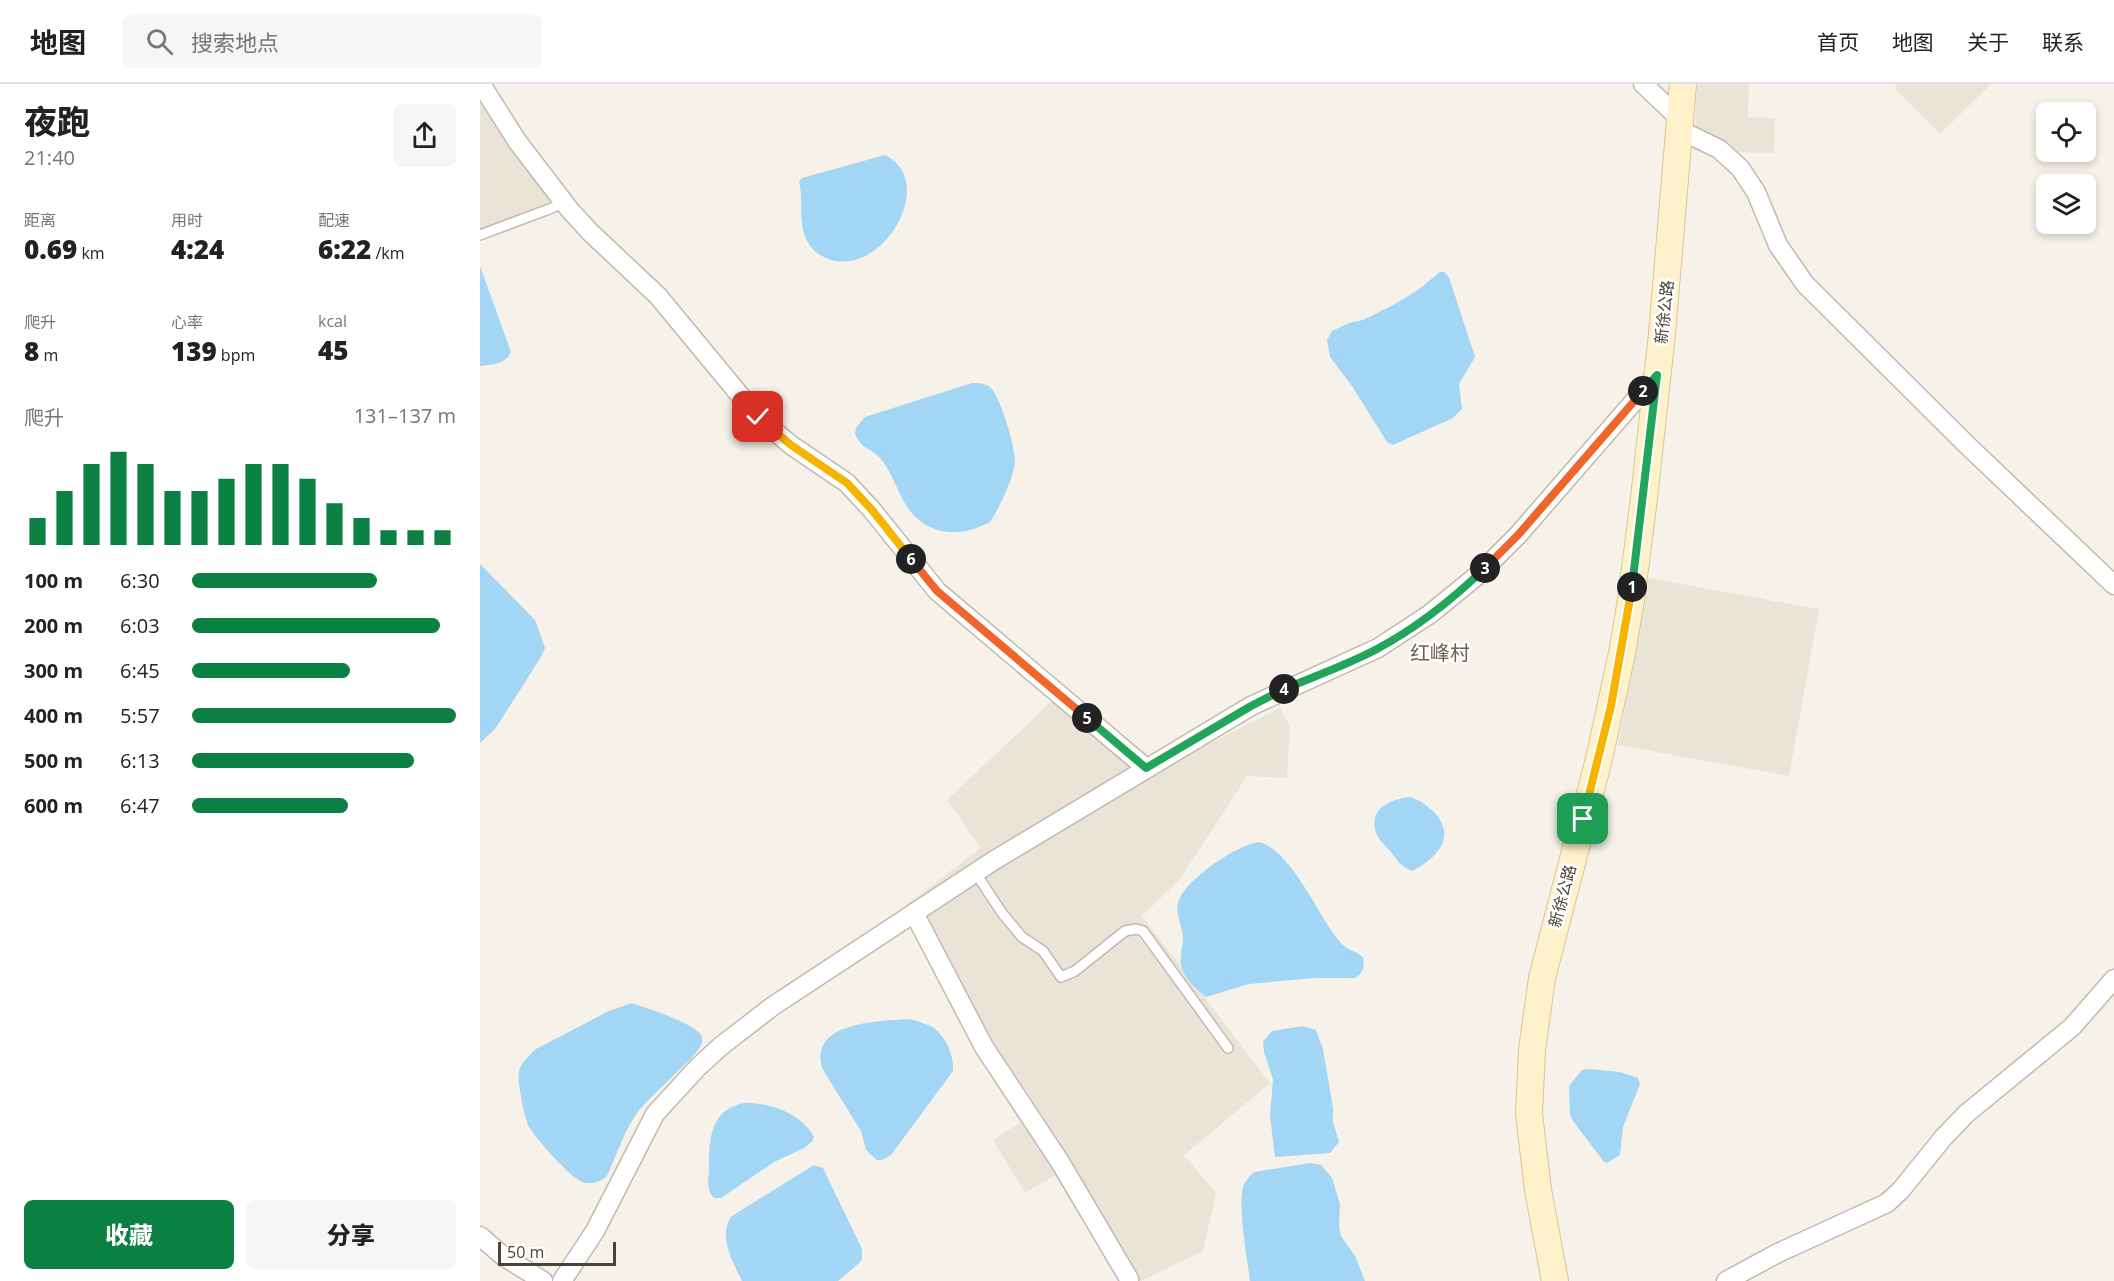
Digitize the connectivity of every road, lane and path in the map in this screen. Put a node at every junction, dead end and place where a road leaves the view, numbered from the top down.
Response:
1 (481, 84) edge
2 (1643, 84) edge
3 (1683, 84) edge
4 (1681, 125) junction
5 (564, 202) junction
6 (480, 235) edge
7 (1657, 375) junction
8 (2114, 585) edge
9 (1146, 768) junction
10 (975, 872) junction
11 (914, 913) junction
12 (2114, 979) edge
13 (1228, 1048) dead end
14 (480, 1236) edge
15 (1129, 1279) dead end
16 (543, 1281) edge
17 (562, 1281) edge
18 (1555, 1281) edge
19 (1726, 1281) edge

1 - 5 street
2 - 4 street
3 - 4 main road, 新徐公路
4 - 7 main road, 新徐公路
4 - 8 street
5 - 6 lane
5 - 9 street
7 - 9 street
7 - 18 main road, 新徐公路
9 - 10 street
10 - 11 street
10 - 13 lane
11 - 15 street
11 - 17 street
12 - 19 street
14 - 16 street

